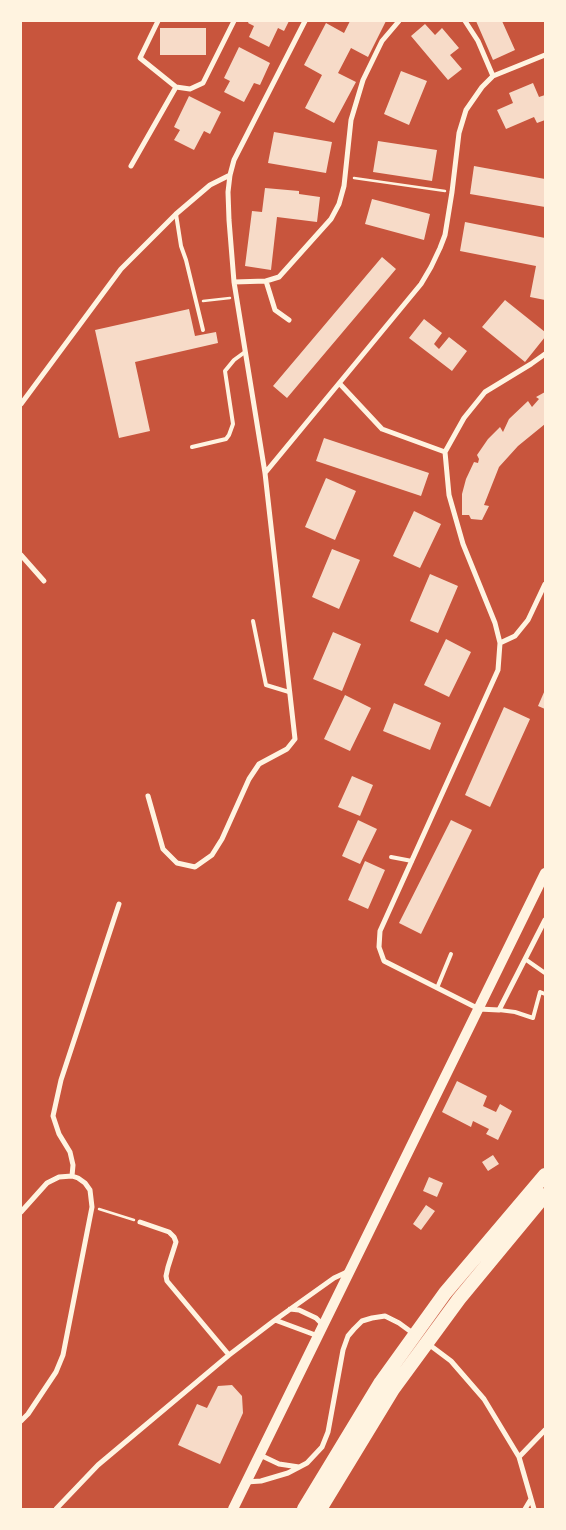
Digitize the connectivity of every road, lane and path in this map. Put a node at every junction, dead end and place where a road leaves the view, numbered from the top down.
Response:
1 (158, 21) edge
2 (234, 21) edge
3 (305, 21) edge
4 (399, 21) edge
5 (465, 21) edge
6 (545, 55) edge
7 (493, 76) junction
8 (176, 87) junction
9 (131, 166) dead end
10 (230, 175) junction
11 (345, 177) junction
12 (443, 191) dead end
13 (176, 214) junction
14 (266, 280) junction
15 (234, 282) junction
16 (229, 298) dead end
17 (196, 302) junction
18 (289, 320) dead end
19 (203, 330) dead end
20 (245, 352) junction
21 (545, 354) edge
22 (340, 384) junction
23 (21, 404) edge
24 (192, 447) dead end
25 (445, 452) junction
26 (265, 473) junction
27 (21, 555) edge
28 (44, 581) dead end
29 (545, 584) edge
30 (253, 621) dead end
31 (500, 643) junction
32 (289, 692) junction
33 (148, 796) dead end
34 (391, 857) dead end
35 (412, 860) junction
36 (545, 873) edge
37 (119, 904) dead end
38 (545, 920) edge
39 (451, 954) dead end
40 (525, 958) junction
41 (545, 973) edge
42 (436, 988) junction
43 (545, 994) edge
44 (479, 1009) junction
45 (499, 1010) junction
46 (545, 1175) edge
47 (72, 1176) junction
48 (545, 1195) edge
49 (92, 1207) junction
50 (21, 1212) edge
51 (140, 1222) joint
52 (350, 1270) junction
53 (290, 1309) junction
54 (275, 1320) junction
55 (323, 1325) junction
56 (318, 1336) junction
57 (230, 1355) junction
58 (21, 1422) edge
59 (545, 1430) edge
60 (260, 1455) junction
61 (518, 1457) junction
62 (300, 1467) junction
63 (246, 1482) junction
64 (531, 1499) junction
65 (56, 1509) edge
66 (233, 1509) edge
67 (304, 1509) edge
68 (320, 1509) edge
69 (524, 1509) edge
70 (534, 1509) edge

1 - 8 street
2 - 8 street
3 - 10 street
4 - 11 street
5 - 7 street
6 - 7 street
7 - 22 street
8 - 9 street
10 - 13 street
10 - 15 street
11 - 12 path
11 - 14 street
13 - 17 lane
13 - 23 street
14 - 15 street
14 - 18 street
15 - 20 street
16 - 17 path
17 - 19 lane
20 - 24 lane
20 - 26 street
21 - 25 street
22 - 25 street
22 - 26 street
25 - 31 street
26 - 32 street
27 - 28 street
29 - 31 street
30 - 32 lane
31 - 35 street
32 - 33 street
34 - 35 lane
35 - 42 street
36 - 44 main road
37 - 47 street
38 - 40 street
39 - 42 lane
40 - 41 lane
40 - 45 street
42 - 44 street
43 - 45 lane
44 - 45 street
44 - 52 main road
46 - 67 highway
47 - 49 street
47 - 50 street
48 - 68 highway
49 - 51 path
49 - 58 street
51 - 57 street
52 - 53 street
52 - 55 main road
53 - 54 street
53 - 55 street
54 - 56 street
54 - 57 street
55 - 56 main road
56 - 60 main road
57 - 65 street
59 - 61 street
60 - 62 street
60 - 63 main road
61 - 62 street
61 - 64 street
62 - 63 street
63 - 66 main road
64 - 69 street
64 - 70 street

